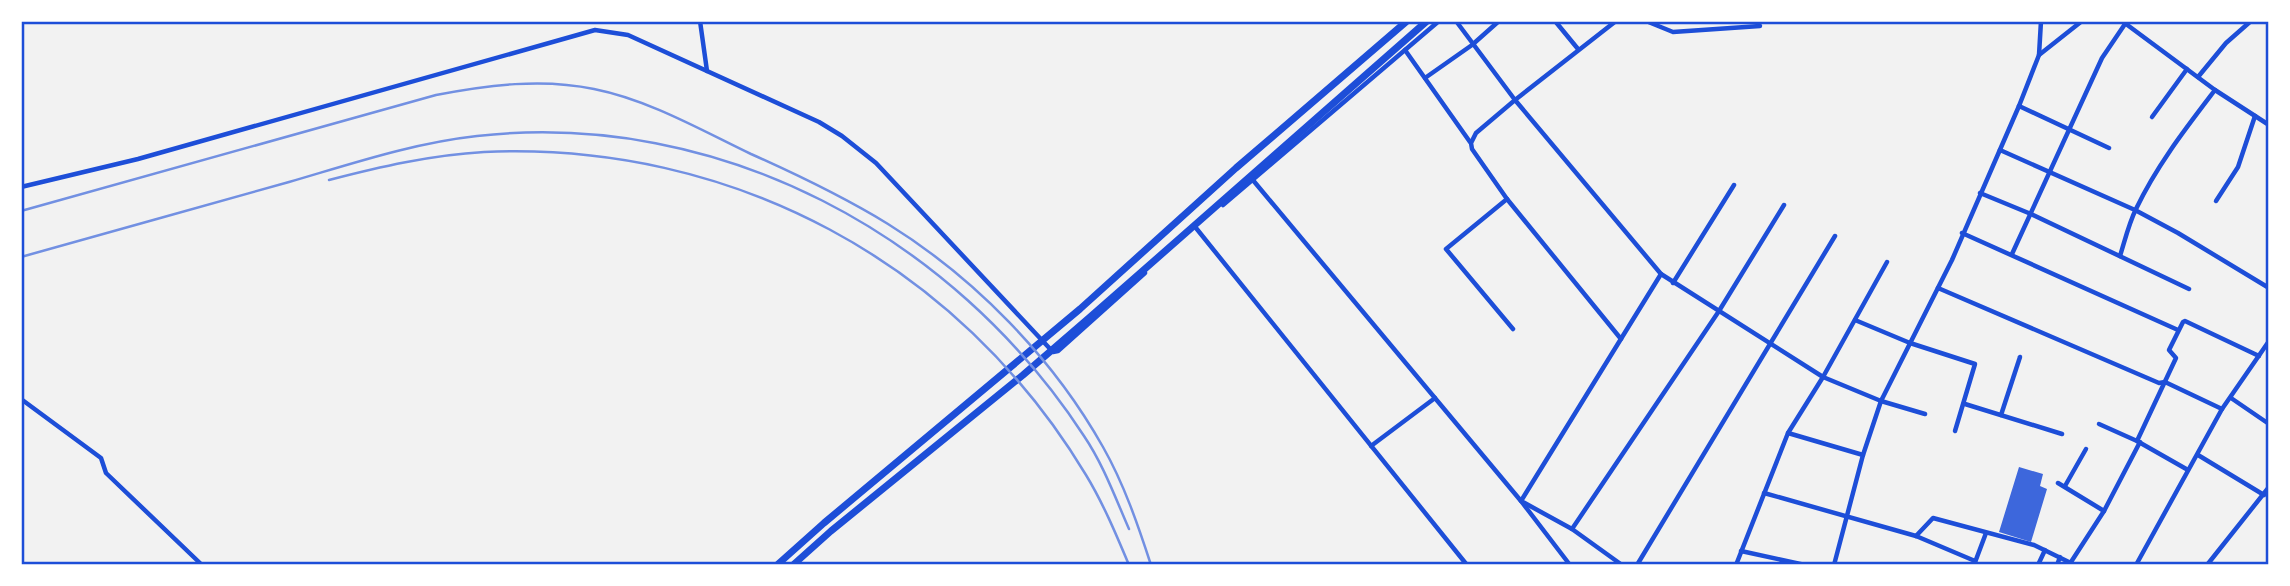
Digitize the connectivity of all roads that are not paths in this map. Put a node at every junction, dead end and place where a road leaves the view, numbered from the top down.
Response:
1 (700, 21) edge
2 (1407, 21) edge
3 (1427, 21) edge
4 (1438, 21) edge
5 (1455, 21) edge
6 (1500, 21) edge
7 (1555, 21) edge
8 (1616, 21) edge
9 (1646, 21) edge
10 (2041, 21) edge
11 (2082, 21) edge
12 (2124, 23) edge
13 (2249, 23) edge
14 (1760, 26) dead end
15 (1472, 46) junction
16 (1578, 49) junction
17 (1405, 50) junction
18 (2039, 55) junction
19 (2187, 69) junction
20 (707, 71) junction
21 (2198, 77) junction
22 (1425, 78) junction
23 (2216, 90) junction
24 (1515, 100) junction
25 (2019, 106) junction
26 (2152, 117) dead end
27 (2257, 118) junction
28 (2269, 125) edge
29 (2069, 130) junction
30 (1471, 143) junction
31 (2109, 148) dead end
32 (2000, 150) junction
33 (2049, 172) junction
34 (1252, 180) junction
35 (1734, 185) dead end
36 (21, 187) edge
37 (1980, 193) junction
38 (1507, 199) junction
39 (2216, 201) dead end
40 (1784, 205) dead end
41 (2135, 210) junction
42 (2031, 214) junction
43 (1196, 228) junction
44 (1962, 233) junction
45 (1835, 236) dead end
46 (2012, 254) junction
47 (2120, 256) junction
48 (1887, 262) dead end
49 (1661, 274) junction
50 (1673, 283) junction
51 (1938, 288) junction
52 (2269, 288) edge
53 (2189, 289) dead end
54 (1719, 311) junction
55 (1855, 320) junction
56 (1513, 329) dead end
57 (2178, 330) junction
58 (1621, 339) junction
59 (2269, 341) edge
60 (1910, 343) junction
61 (1770, 345) junction
62 (2267, 349) edge
63 (2259, 356) junction
64 (2020, 357) dead end
65 (1823, 377) junction
66 (2165, 382) junction
67 (1435, 398) junction
68 (2231, 398) junction
69 (21, 399) edge
70 (1881, 401) junction
71 (1965, 404) junction
72 (2222, 409) junction
73 (1926, 414) dead end
74 (2001, 415) junction
75 (2099, 424) dead end
76 (2269, 424) edge
77 (1955, 431) dead end
78 (1788, 433) junction
79 (2062, 434) dead end
80 (2138, 441) junction
81 (1371, 446) junction
82 (2087, 449) dead end
83 (2198, 454) junction
84 (1863, 456) junction
85 (2188, 470) junction
86 (2059, 483) dead end
87 (2065, 486) junction
88 (2269, 487) edge
89 (1764, 493) junction
90 (2264, 495) junction
91 (1521, 501) junction
92 (2105, 511) junction
93 (1847, 515) junction
94 (1572, 529) junction
95 (1986, 533) junction
96 (1916, 536) junction
97 (2045, 550) junction
98 (1741, 551) junction
99 (2060, 557) junction
100 (1975, 564) edge
101 (2073, 564) edge
102 (202, 565) edge
103 (777, 565) edge
104 (793, 565) edge
105 (1467, 565) edge
106 (1570, 565) edge
107 (1622, 565) edge
108 (1637, 565) edge
109 (1736, 565) edge
110 (1805, 565) edge
111 (1834, 565) edge
112 (2038, 565) edge
113 (2057, 565) edge
114 (2136, 565) edge
115 (2207, 565) edge

1 - 20 street
2 - 103 main road
3 - 104 main road
4 - 17 street
5 - 15 street
6 - 15 street
7 - 16 street
8 - 16 street
9 - 14 street
10 - 18 street
11 - 18 street
12 - 19 street
12 - 29 street
13 - 21 street
15 - 22 street
15 - 24 street
16 - 24 street
17 - 22 street
17 - 34 street
18 - 25 street
19 - 21 street
19 - 26 street
20 - 36 street
20 - 43 street
21 - 23 street
22 - 30 street
23 - 27 street
23 - 41 street
24 - 30 street
24 - 49 street
25 - 29 street
25 - 32 street
27 - 28 street
27 - 39 street
29 - 31 street
29 - 33 street
30 - 38 street
32 - 33 street
32 - 37 street
33 - 41 street
33 - 42 street
34 - 43 street
34 - 67 street
35 - 50 street
37 - 42 street
37 - 44 street
38 - 56 street
38 - 58 street
40 - 54 street
41 - 47 street
41 - 52 street
42 - 46 street
42 - 47 street
43 - 81 street
44 - 46 street
44 - 51 street
45 - 61 street
46 - 57 street
47 - 53 street
48 - 55 street
49 - 50 street
49 - 58 street
50 - 54 street
51 - 60 street
51 - 66 street
54 - 61 street
54 - 94 street
55 - 60 street
55 - 65 street
57 - 63 street
57 - 66 street
58 - 91 street
59 - 62 street
60 - 70 street
60 - 71 street
61 - 65 street
61 - 108 street
62 - 63 street
63 - 68 street
64 - 74 street
65 - 70 street
65 - 78 street
66 - 72 street
66 - 80 street
67 - 81 street
67 - 91 street
68 - 72 street
68 - 76 street
69 - 102 street
70 - 73 street
70 - 84 street
71 - 74 street
71 - 77 street
72 - 83 street
74 - 79 street
75 - 80 street
78 - 84 street
78 - 89 street
80 - 85 street
80 - 92 street
81 - 105 street
82 - 87 street
83 - 85 street
83 - 90 street
84 - 93 street
85 - 114 street
86 - 87 street
87 - 92 street
88 - 90 street
89 - 93 street
89 - 98 street
90 - 115 street
91 - 94 street
91 - 106 street
92 - 101 street
93 - 96 street
93 - 111 street
94 - 107 street
95 - 96 street
95 - 97 street
95 - 100 street
96 - 100 street
97 - 99 street
97 - 112 street
98 - 109 street
98 - 110 street
99 - 101 street
99 - 113 street

